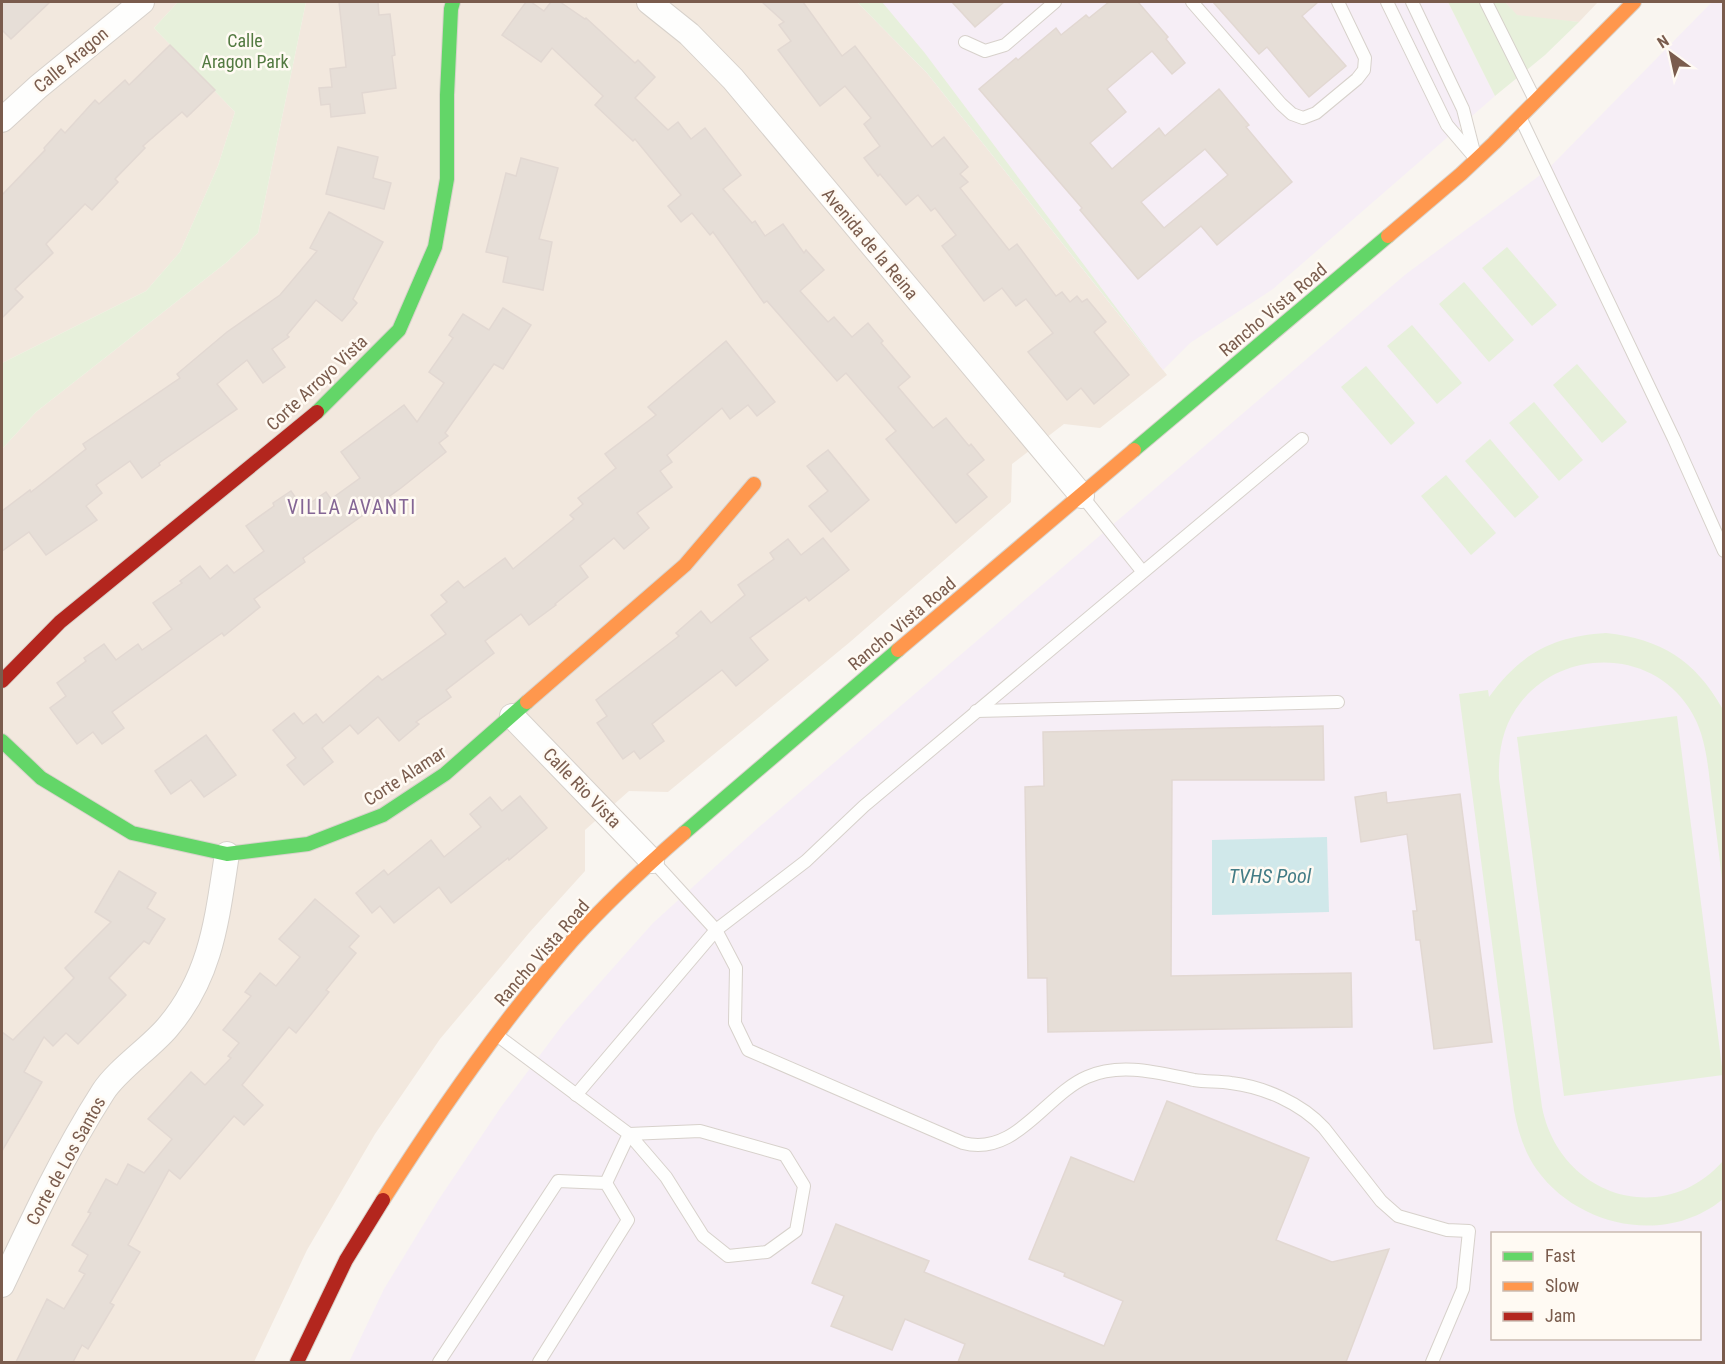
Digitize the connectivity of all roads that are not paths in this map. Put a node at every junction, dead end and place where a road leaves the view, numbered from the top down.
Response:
1 (142, 2) edge
2 (453, 2) edge
3 (649, 2) edge
4 (1055, 2) edge
5 (1192, 2) edge
6 (1338, 2) edge
7 (1387, 2) edge
8 (1412, 2) edge
9 (1486, 2) edge
10 (1634, 2) edge
11 (965, 42) dead end
12 (1536, 102) junction
13 (1520, 118) junction
14 (2, 120) edge
15 (1476, 160) junction
16 (1302, 439) dead end
17 (754, 484) dead end
18 (1082, 496) junction
19 (1724, 551) edge
20 (1142, 571) junction
21 (2, 681) edge
22 (1338, 702) dead end
23 (976, 711) junction
24 (512, 716) junction
25 (2, 741) edge
26 (226, 854) junction
27 (652, 861) junction
28 (716, 930) junction
29 (496, 1034) junction
30 (576, 1095) junction
31 (629, 1134) junction
32 (606, 1183) junction
33 (2, 1285) edge
34 (297, 1362) edge
35 (439, 1362) edge
36 (539, 1362) edge
37 (1432, 1362) edge

1 - 14 street, Calle Aragon
2 - 21 main road, Corte Arroyo Vista
3 - 18 street, Avenida de la Reina
4 - 11 lane
5 - 6 lane
7 - 15 lane
8 - 15 lane
9 - 12 lane
10 - 12 main road, Rancho Vista Road
12 - 13 main road, Rancho Vista Road
13 - 15 main road, Rancho Vista Road
13 - 19 lane
15 - 18 main road, Rancho Vista Road
16 - 20 lane
17 - 24 main road, Corte Alamar
18 - 20 lane
18 - 27 main road, Rancho Vista Road
20 - 23 lane
22 - 23 lane
23 - 28 lane
24 - 26 main road, Corte Alamar
24 - 27 street, Calle Rio Vista
25 - 26 main road, Corte Alamar
26 - 33 street, Corte de Los Santos
27 - 28 lane
27 - 29 main road, Rancho Vista Road
28 - 30 lane
28 - 37 lane
29 - 30 lane
29 - 34 main road, Rancho Vista Road
30 - 31 lane
31 - 31 lane
31 - 32 lane
32 - 35 lane
32 - 36 lane

